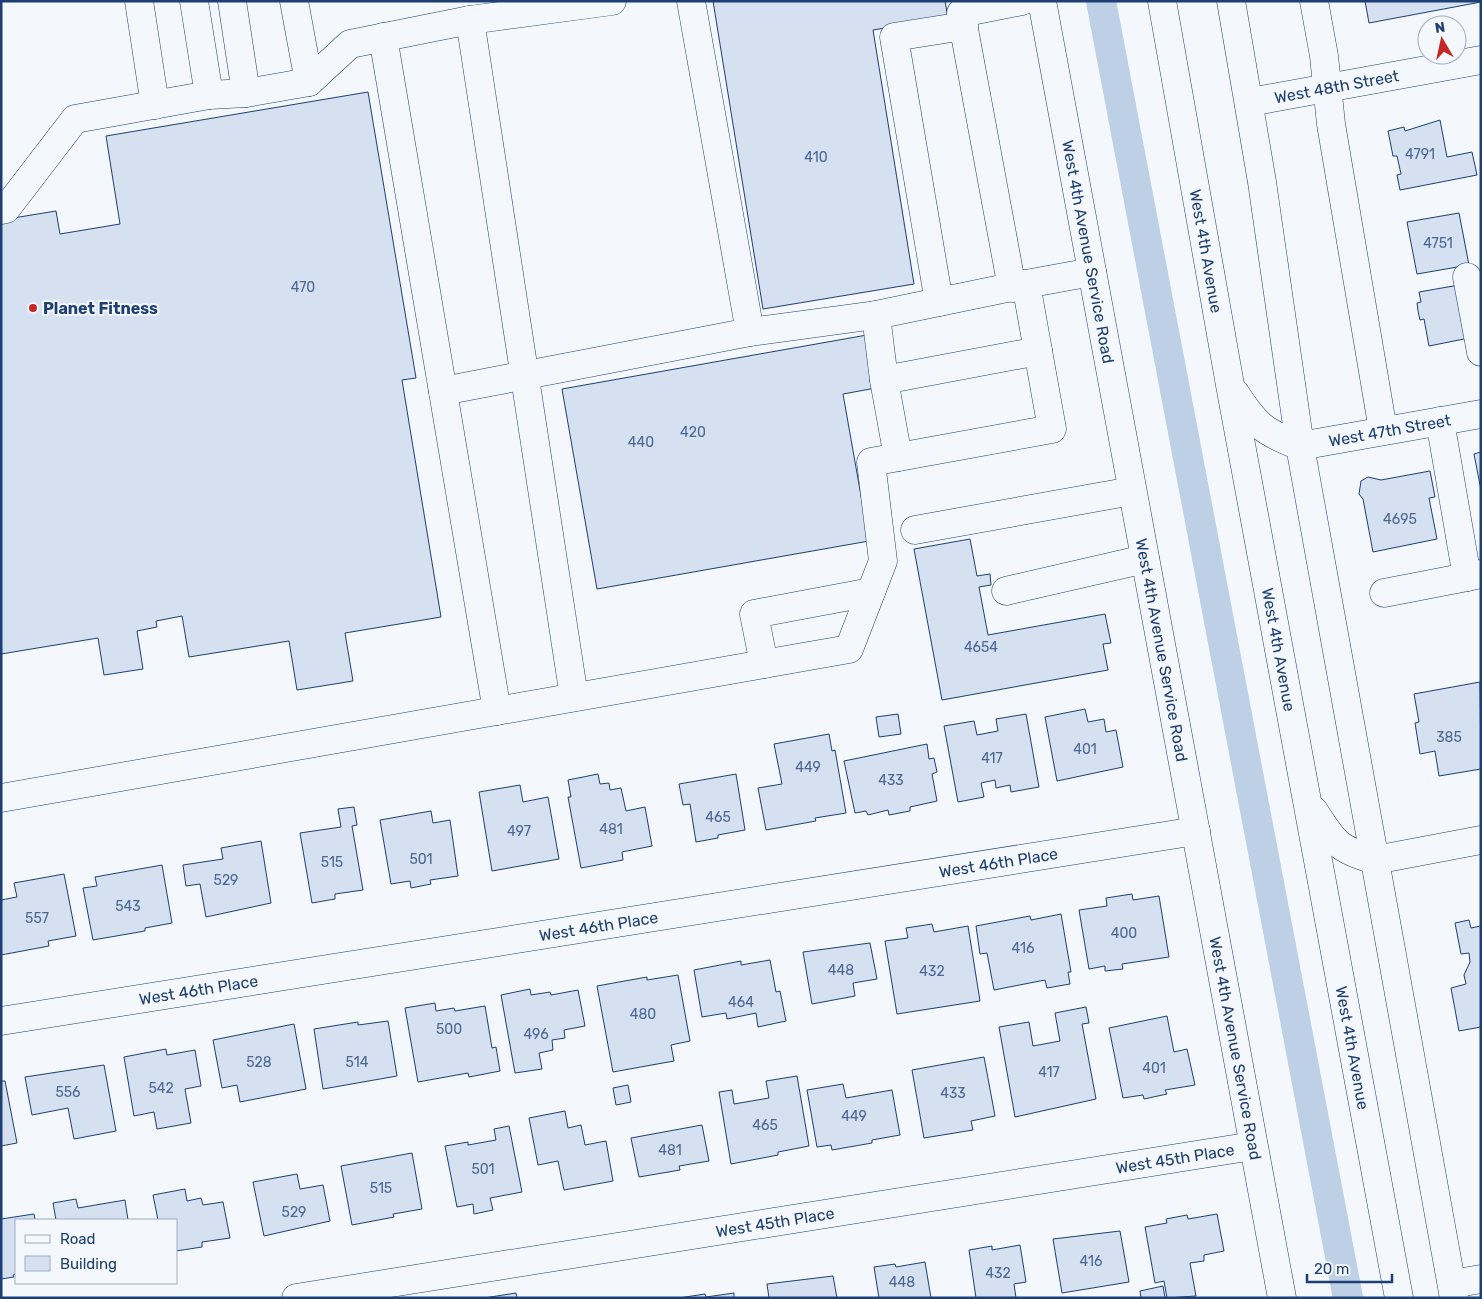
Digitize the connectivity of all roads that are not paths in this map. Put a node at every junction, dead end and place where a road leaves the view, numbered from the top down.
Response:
1 (139, 1) edge
2 (194, 1) edge
3 (232, 1) edge
4 (294, 1) edge
5 (612, 1) edge
6 (691, 1) edge
7 (1022, 1) edge
8 (1042, 1) edge
9 (1162, 1) edge
10 (1231, 1) edge
11 (1314, 1) edge
12 (470, 20) junction
13 (964, 26) junction
14 (383, 37) junction
15 (1481, 60) edge
16 (309, 82) junction
17 (1328, 87) junction
18 (246, 93) junction
19 (209, 95) junction
20 (1250, 102) junction
21 (155, 105) junction
22 (1, 210) edge
23 (1092, 272) junction
24 (1467, 277) dead end
25 (1019, 286) junction
26 (940, 302) junction
27 (876, 315) junction
28 (750, 332) junction
29 (1038, 351) junction
30 (1481, 352) edge
31 (525, 377) junction
32 (884, 380) junction
33 (1230, 385) junction
34 (443, 392) junction
35 (1481, 414) edge
36 (1440, 421) junction
37 (1383, 430) junction
38 (1300, 446) junction
39 (898, 457) junction
40 (1132, 491) junction
41 (915, 530) dead end
42 (1145, 559) junction
43 (1474, 575) edge
44 (1006, 591) dead end
45 (871, 592) junction
46 (1384, 593) dead end
47 (764, 664) junction
48 (574, 697) junction
49 (496, 711) junction
50 (1, 798) edge
51 (1309, 804) junction
52 (1196, 831) junction
53 (1481, 840) edge
54 (1375, 860) junction
55 (1, 1020) edge
56 (1253, 1146) junction
57 (1481, 1279) edge
58 (1453, 1291) edge
59 (296, 1298) edge
60 (1282, 1298) edge
61 (1399, 1298) edge

1 - 21 street
2 - 19 street
3 - 18 street
4 - 16 street
5 - 12 street
6 - 28 street
7 - 13 street
8 - 23 street, West 4th Avenue Service Road
9 - 33 street, West 4th Avenue
10 - 20 street
11 - 17 street
12 - 14 street
12 - 31 street
13 - 25 street
13 - 26 street
14 - 16 street
14 - 34 street
15 - 17 street, West 48th Street
16 - 18 street
17 - 20 street, West 48th Street
17 - 37 street
18 - 19 street
19 - 21 street
20 - 38 street
21 - 22 street
23 - 25 street
23 - 40 street, West 4th Avenue Service Road
24 - 30 street
25 - 26 street
25 - 29 street
26 - 27 street
27 - 28 street
27 - 32 street
28 - 31 street
29 - 32 street
29 - 39 street
31 - 34 street
31 - 48 street
32 - 39 street
33 - 38 street
33 - 51 street, West 4th Avenue
34 - 49 street
35 - 36 street, West 47th Street
36 - 37 street, West 47th Street
36 - 43 street
37 - 38 street, West 47th Street
38 - 54 street
39 - 45 street
40 - 41 street
40 - 42 street, West 4th Avenue Service Road
42 - 44 street
42 - 52 street, West 4th Avenue Service Road
43 - 46 street
45 - 47 street
45 - 47 street
47 - 48 street
48 - 49 street
49 - 50 street
51 - 54 street
51 - 61 street, West 4th Avenue
52 - 55 street, West 46th Place
52 - 56 street, West 4th Avenue Service Road
53 - 54 street
54 - 58 street
56 - 59 street, West 45th Place
56 - 60 street, West 4th Avenue Service Road
57 - 58 street

